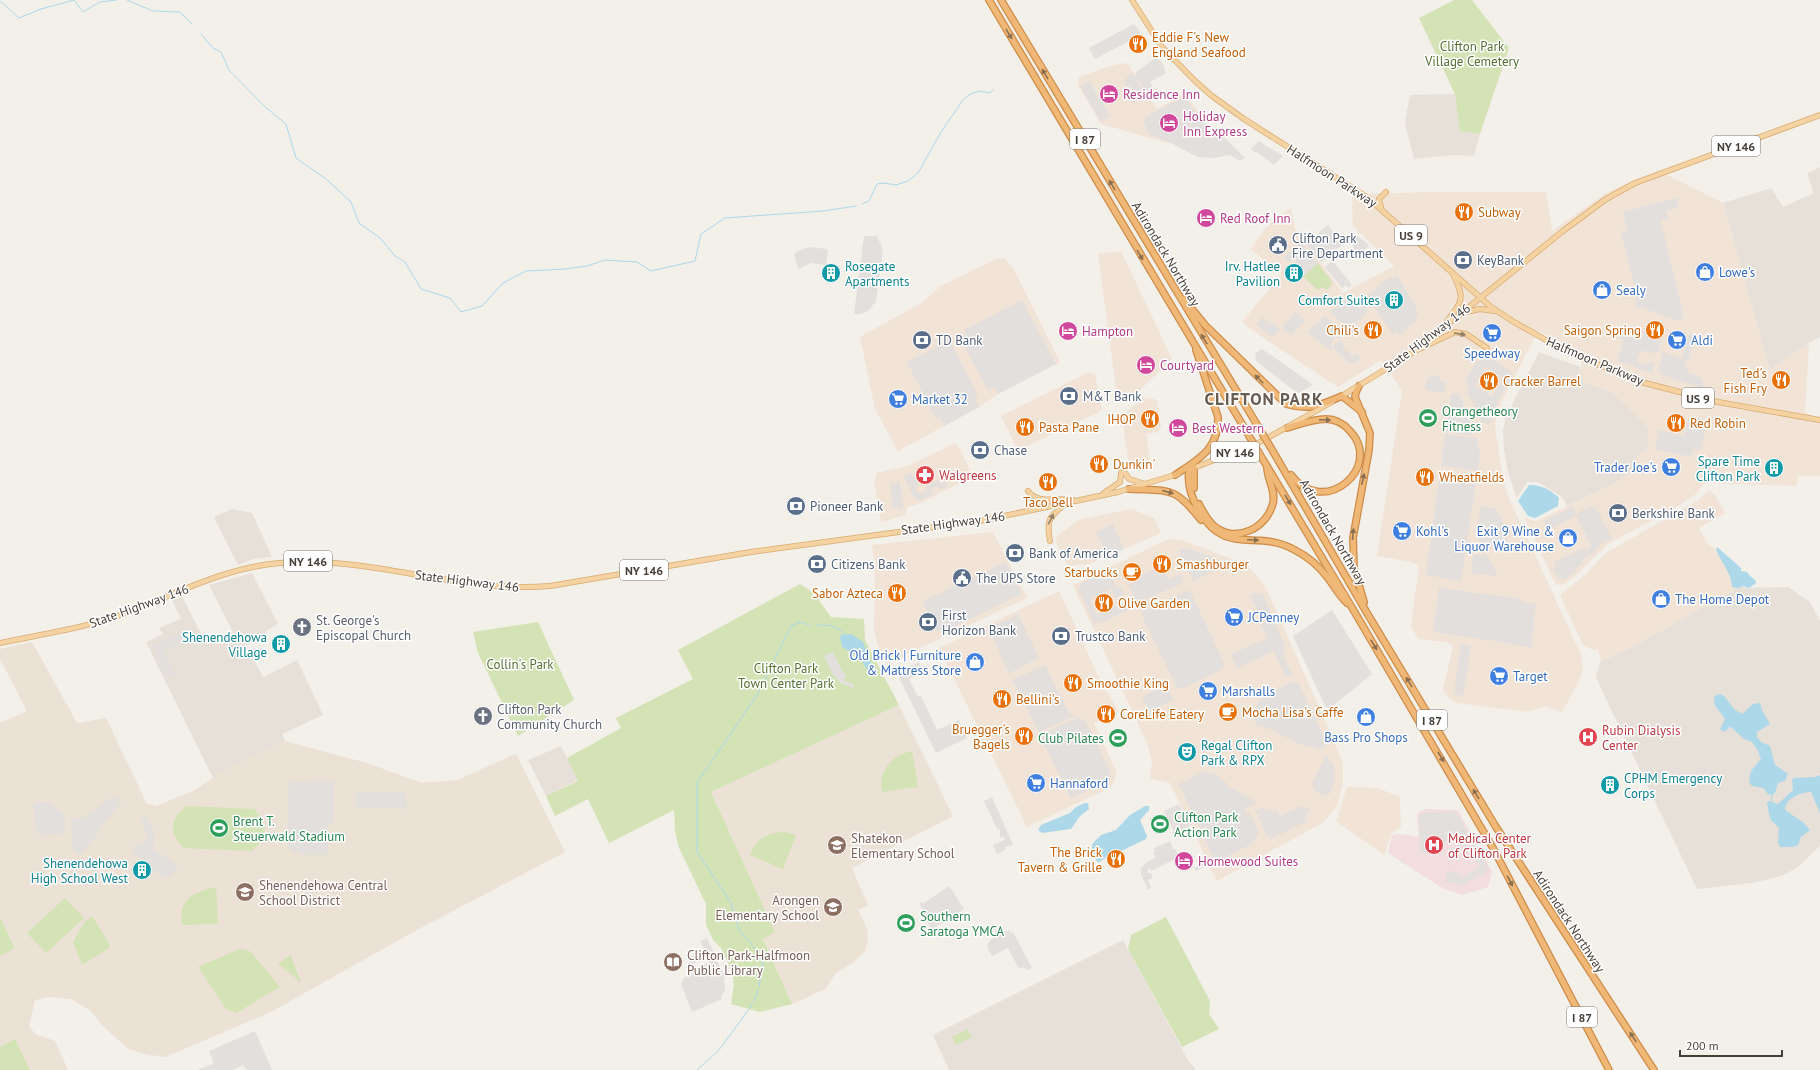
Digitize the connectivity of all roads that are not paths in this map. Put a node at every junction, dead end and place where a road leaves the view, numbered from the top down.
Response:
1 (989, 0) edge
2 (1001, 0) edge
3 (1132, 0) edge
4 (1820, 115) edge
5 (1386, 192) dead end
6 (1381, 208) junction
7 (1450, 270) junction
8 (1168, 279) junction
9 (1480, 297) junction
10 (1498, 312) junction
11 (1460, 313) junction
12 (1442, 327) junction
13 (1195, 346) junction
14 (1487, 348) dead end
15 (1412, 352) junction
16 (1359, 386) junction
17 (1342, 396) junction
18 (1362, 412) junction
19 (1820, 420) edge
20 (1287, 428) junction
21 (1275, 454) junction
22 (1268, 467) junction
23 (1191, 469) junction
24 (1176, 475) junction
25 (1147, 484) junction
26 (1130, 489) junction
27 (1028, 491) dead end
28 (1100, 495) junction
29 (1077, 500) junction
30 (1066, 503) junction
31 (1214, 531) junction
32 (1050, 541) dead end
33 (1354, 611) junction
34 (1368, 613) junction
35 (0, 643) edge
36 (1609, 1070) edge
37 (1654, 1070) edge

1 -> 13 highway, Adirondack Northway / I 87
8 -> 2 highway, Adirondack Northway / I 87
3 - 6 main road, Halfmoon Parkway / US 9
4 - 9 main road, State Highway 146 / NY 146
5 - 6 main road
6 - 7 main road, Halfmoon Parkway / US 9
7 - 9 main road, Halfmoon Parkway / US 9
7 - 12 main road
17 -> 8 highway
21 -> 8 highway, Adirondack Northway / I 87, bridge
9 - 10 main road, Halfmoon Parkway / US 9
9 - 11 main road, State Highway 146 / NY 146
10 - 11 main road
10 - 19 main road, Halfmoon Parkway / US 9
11 - 12 main road, State Highway 146 / NY 146
12 - 15 main road, State Highway 146 / NY 146
13 - 22 highway, Adirondack Northway / I 87, bridge
13 - 24 highway
15 -> 14 main road
15 - 16 main road, State Highway 146 / NY 146
16 - 17 main road, State Highway 146 / NY 146
16 - 18 highway
17 - 18 highway
17 - 20 main road, State Highway 146 / NY 146
34 -> 18 highway
20 -> 21 highway
20 - 23 main road, State Highway 146 / NY 146
21 - 34 highway, Adirondack Northway / I 87
22 - 23 highway
22 -> 33 highway, Adirondack Northway / I 87
23 - 24 main road, State Highway 146 / NY 146
23 - 31 highway
24 - 25 main road, State Highway 146 / NY 146
25 - 26 main road, State Highway 146 / NY 146
25 - 28 main road
26 - 28 main road, State Highway 146 / NY 146
26 -> 31 highway
27 - 29 main road
28 - 29 main road, State Highway 146 / NY 146
29 - 30 main road, State Highway 146 / NY 146
32 -> 30 main road
30 - 35 main road, State Highway 146 / NY 146
31 -> 33 highway
33 -> 36 highway, Adirondack Northway / I 87
37 -> 34 highway, Adirondack Northway / I 87

